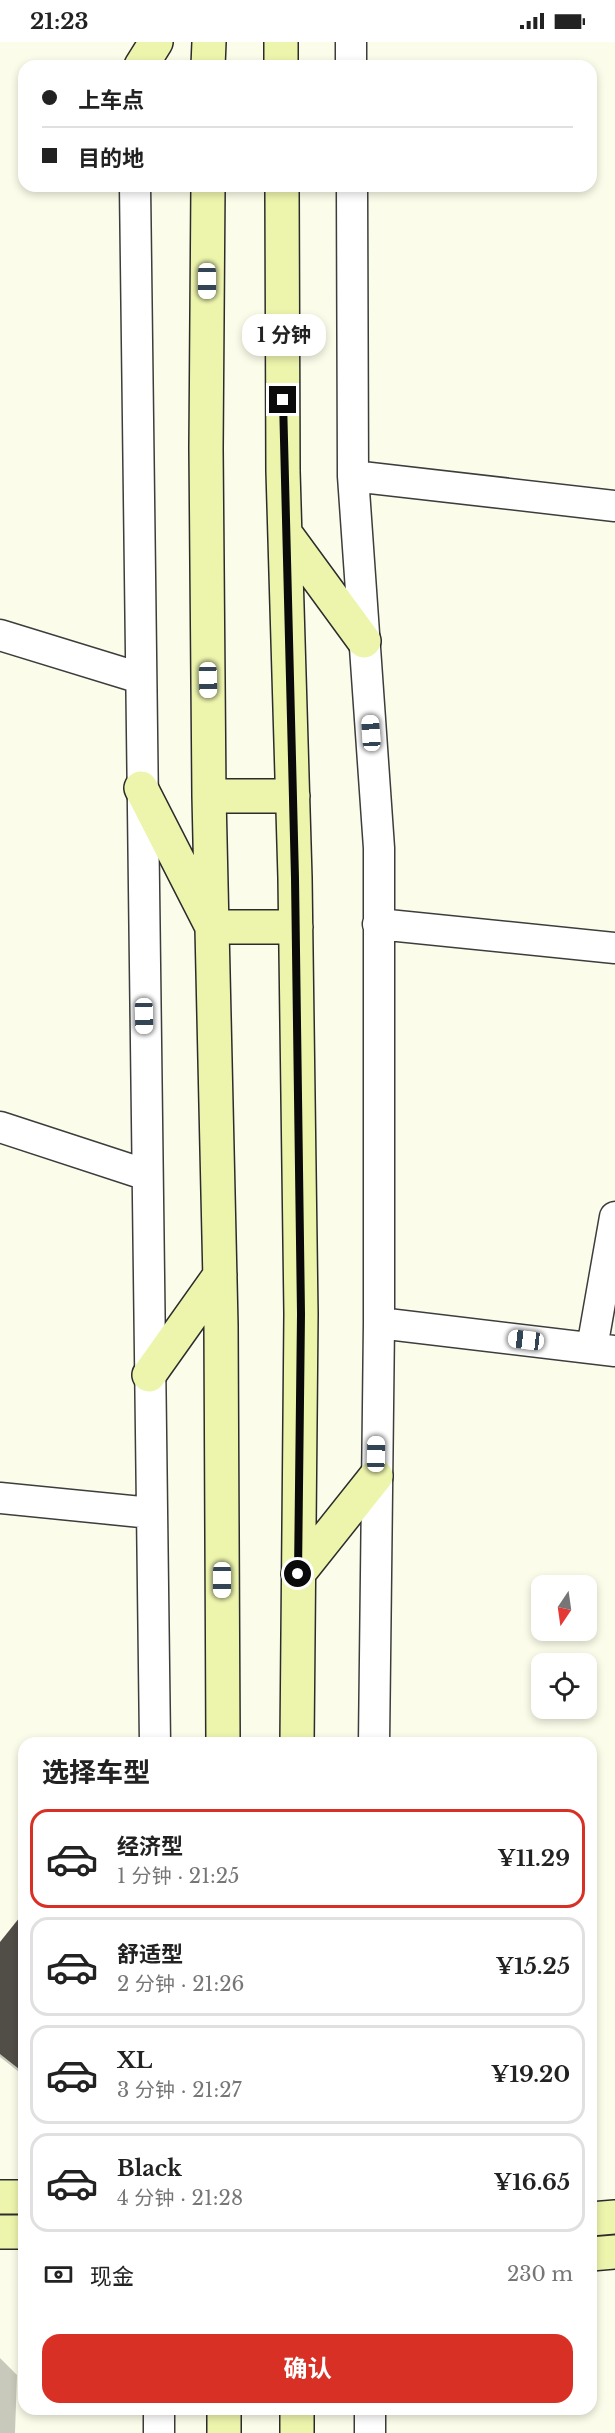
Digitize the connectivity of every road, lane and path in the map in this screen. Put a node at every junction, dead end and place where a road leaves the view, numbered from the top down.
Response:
1 (135, 42) edge
2 (156, 42) edge
3 (208, 42) edge
4 (281, 42) edge
5 (351, 42) edge
6 (134, 60) edge
7 (145, 60) edge
8 (208, 60) edge
9 (281, 60) edge
10 (351, 60) edge
11 (135, 192) edge
12 (208, 192) edge
13 (282, 192) edge
14 (352, 192) edge
15 (353, 476) junction
16 (615, 506) edge
17 (285, 533) junction
18 (0, 635) edge
19 (364, 641) junction
20 (140, 678) junction
21 (141, 788) junction
22 (209, 796) junction
23 (293, 796) junction
24 (378, 924) junction
25 (212, 927) junction
26 (296, 927) junction
27 (615, 948) edge
28 (0, 1127) edge
29 (147, 1174) junction
30 (615, 1217) edge
31 (220, 1275) junction
32 (379, 1323) junction
33 (603, 1350) edge
34 (150, 1375) junction
35 (376, 1476) junction
36 (0, 1498) edge
37 (152, 1513) junction
38 (298, 1574) junction
39 (155, 1737) edge
40 (223, 1737) edge
41 (297, 1737) edge
42 (374, 1737) edge
43 (0, 2197) edge
44 (18, 2197) edge
45 (615, 2217) edge
46 (597, 2218) edge
47 (0, 2232) edge
48 (18, 2232) edge
49 (615, 2252) edge
50 (597, 2254) edge
51 (159, 2415) edge
52 (224, 2415) edge
53 (297, 2415) edge
54 (370, 2415) edge
55 (159, 2433) edge
56 (224, 2433) edge
57 (297, 2433) edge
58 (370, 2433) edge

1 - 6 street
2 - 7 main road
3 - 8 main road
4 - 9 main road
5 - 10 street
11 - 20 street
12 - 22 main road
13 - 17 main road
14 - 15 street
15 - 16 street
15 - 19 street
17 - 19 main road
17 - 23 main road
18 - 20 street
19 - 24 street
20 - 21 street
21 - 25 main road
21 - 29 street
22 - 23 main road
22 - 25 main road
23 - 26 main road
24 - 27 street
24 - 32 street
25 - 26 main road
25 - 31 main road
26 - 38 main road
28 - 29 street
29 - 34 street
30 - 33 street
31 - 34 main road
31 - 40 main road
32 - 33 street
32 - 35 street
34 - 37 street
35 - 38 main road
35 - 42 street
36 - 37 street
37 - 39 street
38 - 41 main road
43 - 44 main road
45 - 46 main road
47 - 48 main road
49 - 50 main road
51 - 55 street
52 - 56 main road
53 - 57 main road
54 - 58 street

